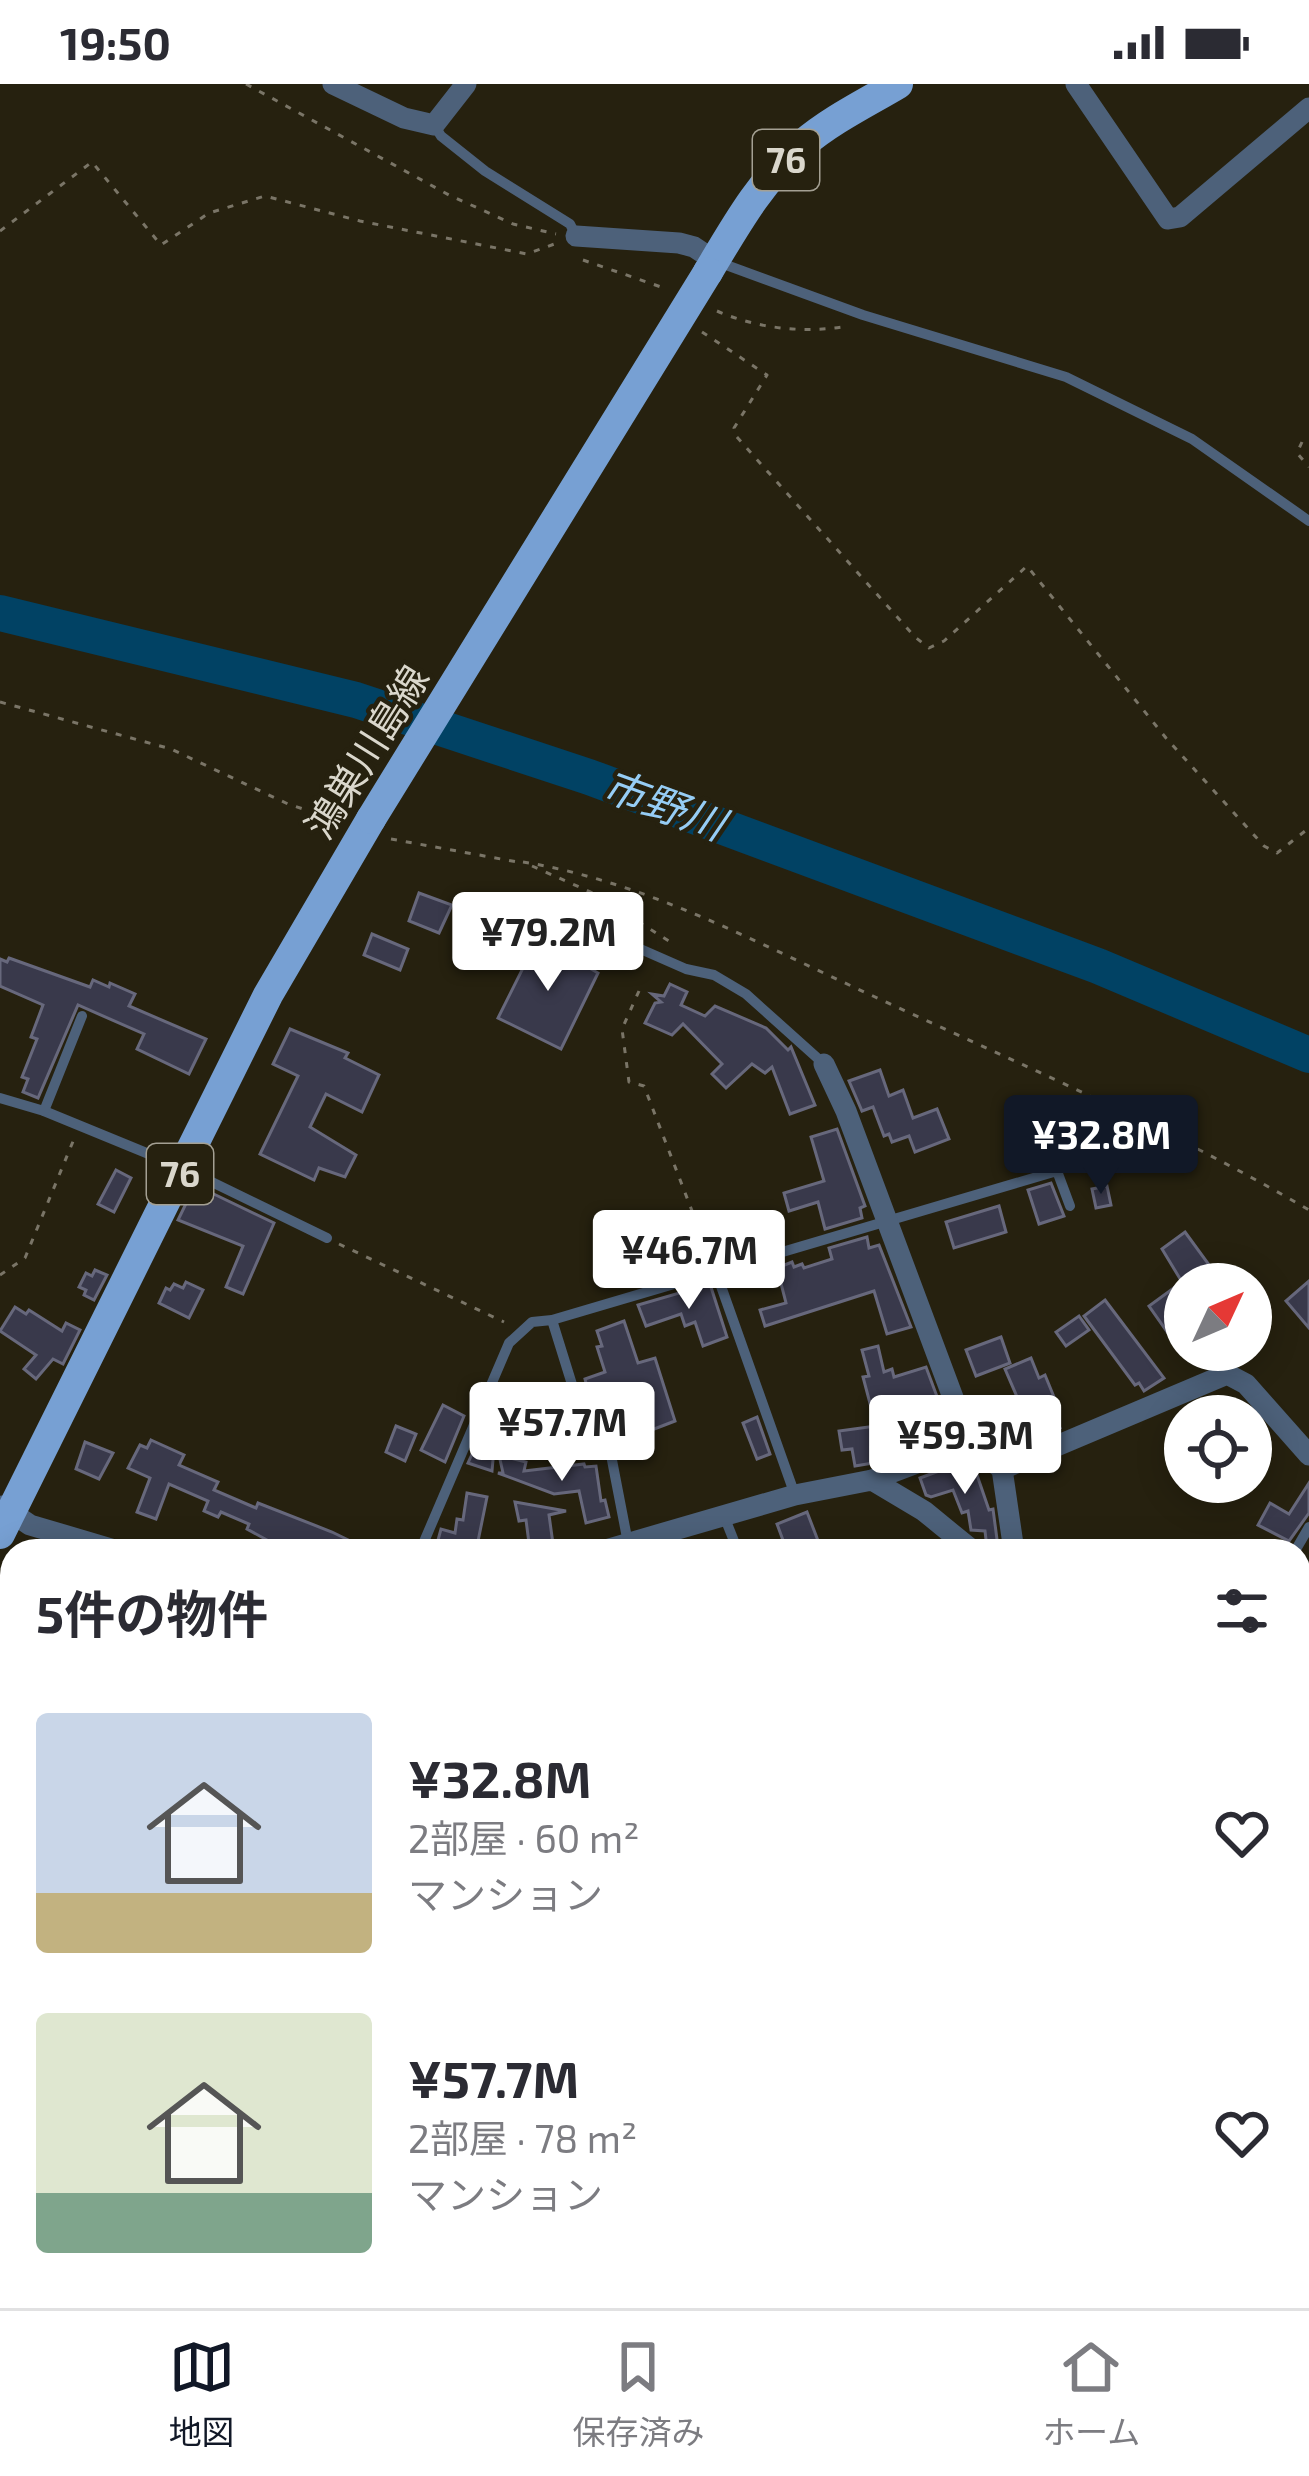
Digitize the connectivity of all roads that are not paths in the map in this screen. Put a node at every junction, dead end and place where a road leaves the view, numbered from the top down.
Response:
1 (333, 84) edge
2 (466, 84) edge
3 (898, 84) edge
4 (1076, 84) edge
5 (1308, 111) edge
6 (434, 124) junction
7 (576, 236) joint
8 (711, 266) junction
9 (1309, 521) edge
10 (613, 937) dead end
11 (82, 1016) dead end
12 (824, 1064) joint
13 (0, 1098) edge
14 (44, 1111) junction
15 (183, 1168) junction
16 (1070, 1206) dead end
17 (889, 1224) junction
18 (326, 1238) road end
19 (716, 1272) junction
20 (552, 1320) junction
21 (970, 1443) junction
22 (1309, 1455) edge
23 (1002, 1469) junction
24 (872, 1480) junction
25 (795, 1495) junction
26 (724, 1516) junction
27 (4, 1518) edge
28 (77, 1539) edge
29 (424, 1539) edge
30 (627, 1539) edge
31 (642, 1539) edge
32 (733, 1539) edge
33 (959, 1539) edge
34 (1012, 1539) edge

1 - 6 street
2 - 6 street
3 - 8 main road, 鴻巣川島線 / 76
4 - 5 street
6 - 7 lane
7 - 8 street
8 - 9 lane
8 - 15 main road, 鴻巣川島線 / 76, bridge
10 - 12 lane
11 - 14 lane
12 - 17 street
13 - 14 lane
14 - 15 lane
15 - 18 lane
15 - 27 main road, 鴻巣川島線 / 76
16 - 17 lane
17 - 19 lane
17 - 21 street
19 - 20 lane
19 - 25 lane
20 - 29 lane
20 - 30 lane
21 - 23 street
21 - 24 street
22 - 23 street
23 - 34 street
24 - 25 street
24 - 33 street
25 - 26 street
26 - 31 street
26 - 32 lane
27 - 28 street

